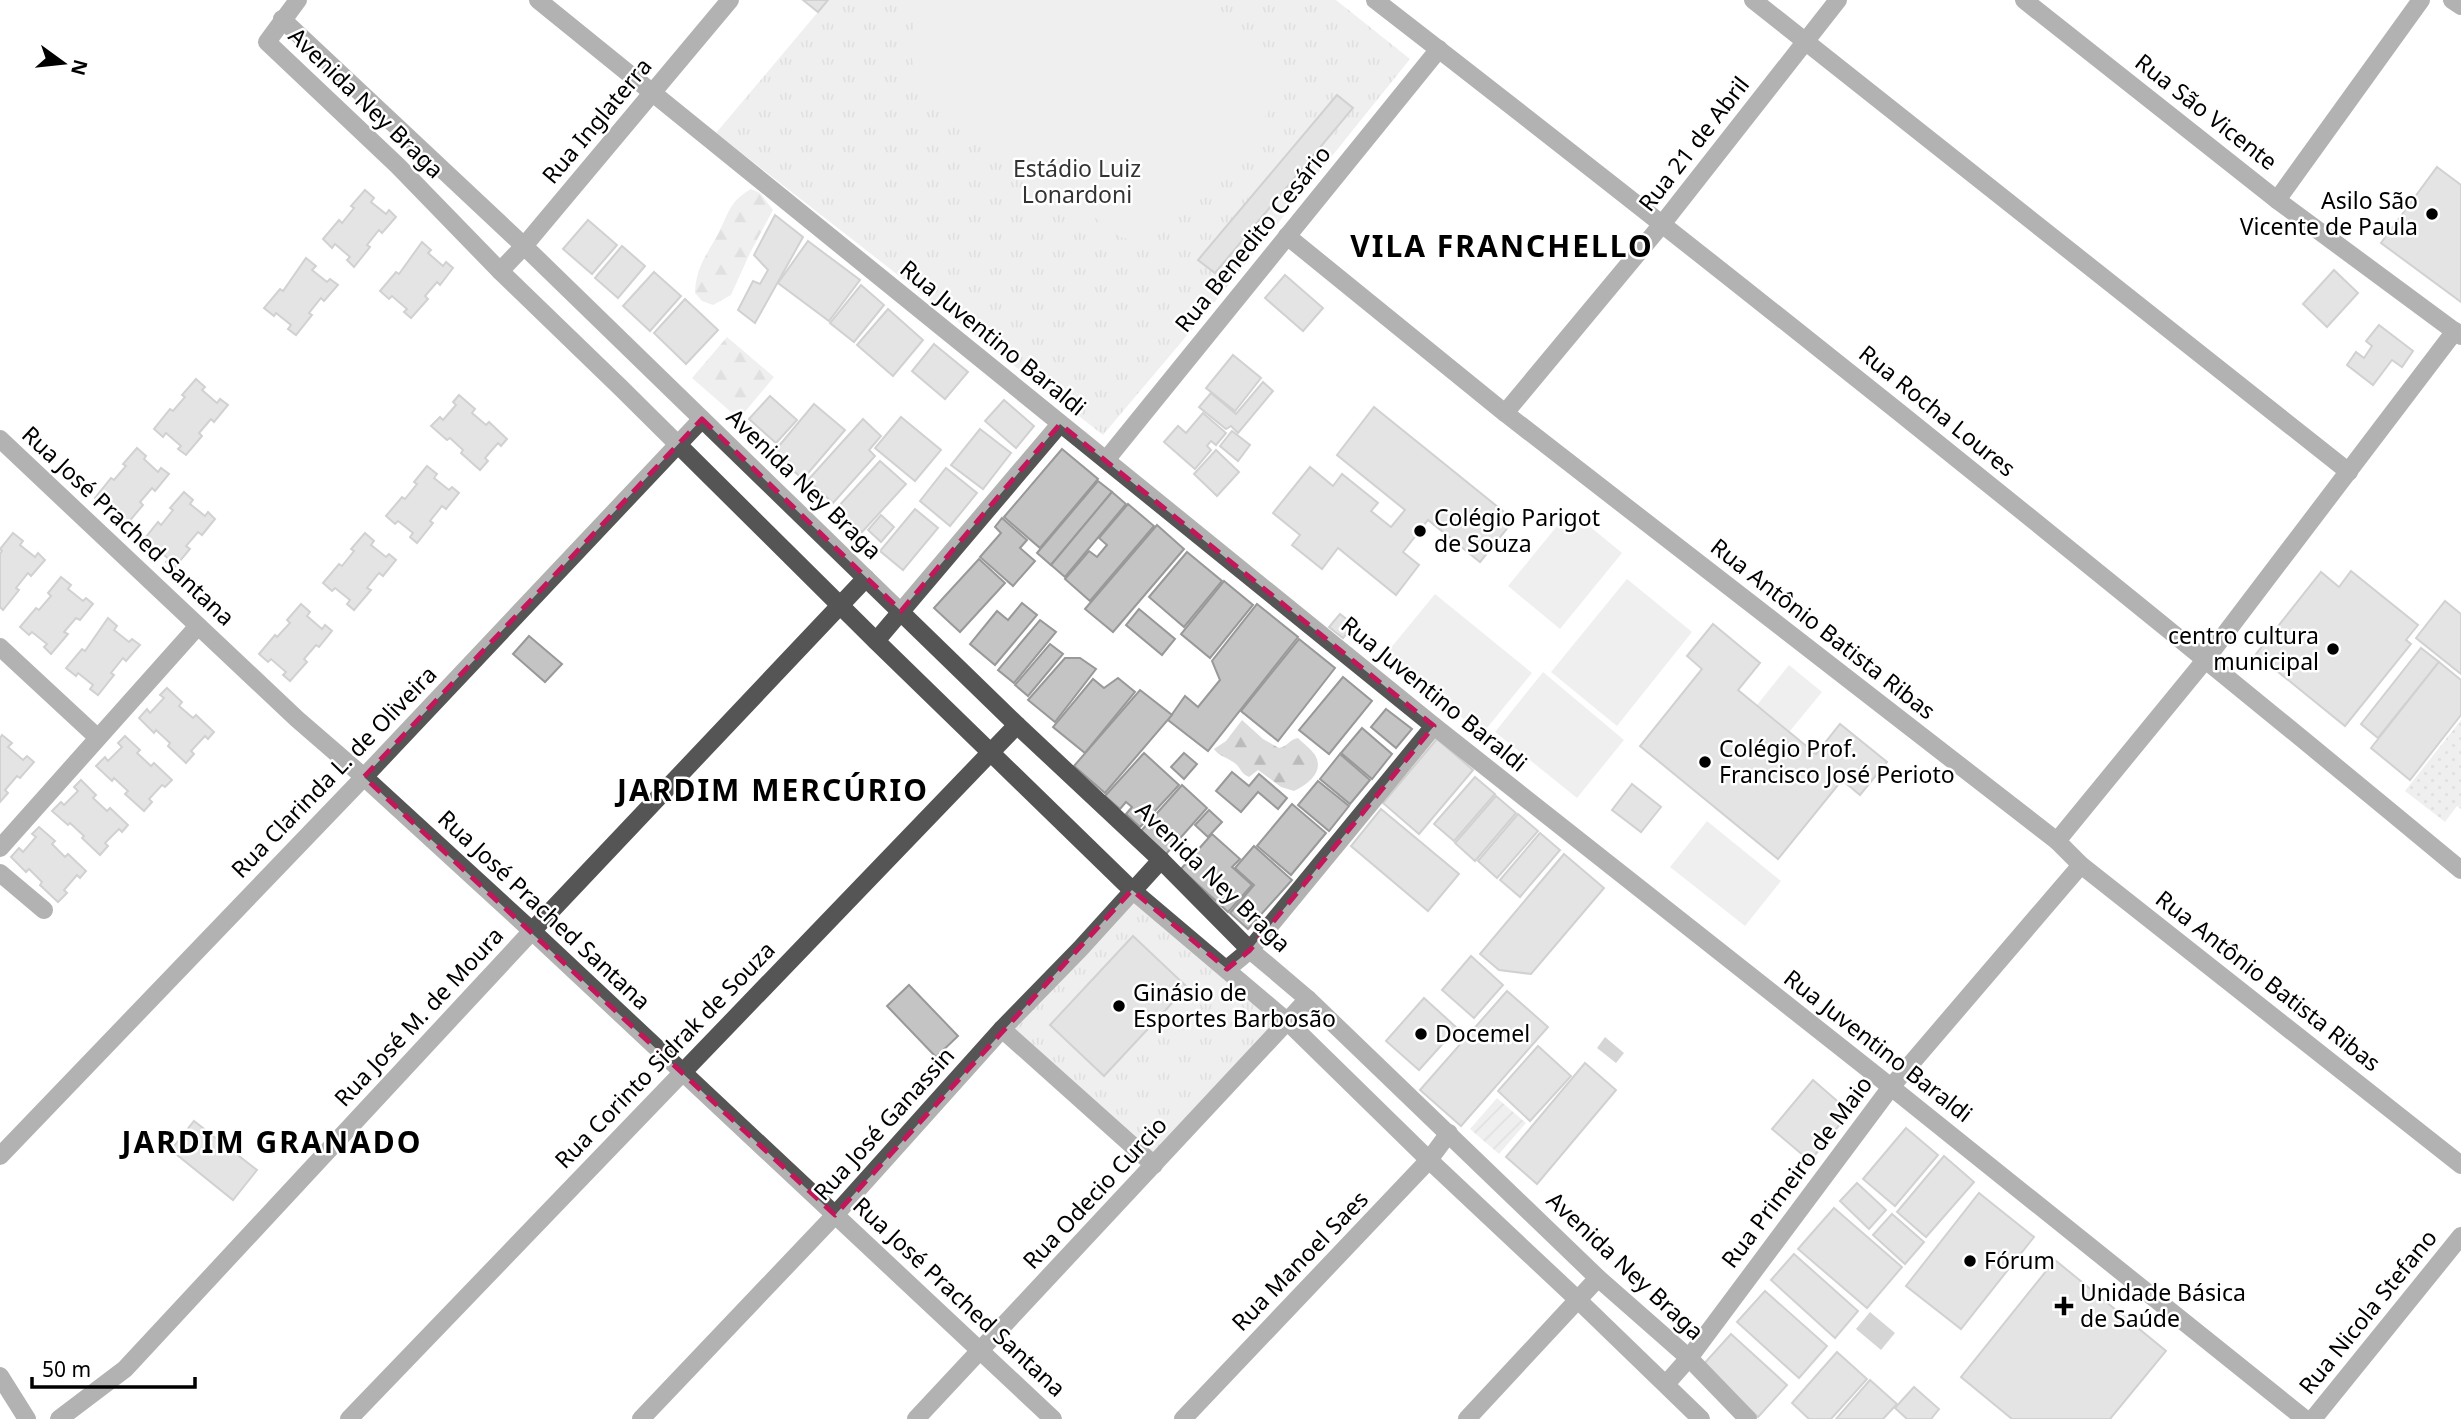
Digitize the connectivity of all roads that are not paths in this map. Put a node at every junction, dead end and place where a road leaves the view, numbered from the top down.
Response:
1 (298, 0) edge
2 (538, 0) edge
3 (730, 0) edge
4 (1375, 0) edge
5 (1753, 0) edge
6 (1838, 0) edge
7 (2024, 0) edge
8 (2421, 0) edge
9 (2452, 0) edge
10 (2461, 6) edge
11 (282, 19) junction
12 (1806, 41) junction
13 (1439, 49) junction
14 (652, 93) junction
15 (2277, 200) junction
16 (1663, 223) junction
17 (1287, 236) junction
18 (524, 246) junction
19 (500, 271) junction
20 (2458, 333) edge
21 (1505, 413) junction
22 (702, 419) junction
23 (1060, 424) junction
24 (0, 439) edge
25 (678, 444) junction
26 (1105, 460) junction
27 (2349, 472) junction
28 (866, 578) junction
29 (840, 606) junction
30 (901, 611) junction
31 (198, 626) junction
32 (876, 641) junction
33 (0, 646) edge
34 (2206, 659) junction
35 (1017, 725) junction
36 (1434, 726) junction
37 (97, 737) junction
38 (990, 753) junction
39 (364, 777) junction
40 (2057, 841) junction
41 (0, 848) edge
42 (1161, 860) junction
43 (2081, 865) junction
44 (2461, 870) edge
45 (0, 873) edge
46 (1132, 890) junction
47 (44, 910) dead end
48 (532, 931) junction
49 (1250, 950) junction
50 (1227, 970) junction
51 (1308, 999) junction
52 (1288, 1022) junction
53 (1002, 1029) junction
54 (683, 1072) junction
55 (1891, 1087) junction
56 (1449, 1133) junction
57 (0, 1156) edge
58 (1429, 1160) junction
59 (1154, 1165) junction
60 (2461, 1165) edge
61 (835, 1215) junction
62 (2461, 1236) edge
63 (1598, 1278) junction
64 (1577, 1298) junction
65 (980, 1351) junction
66 (1689, 1358) junction
67 (0, 1376) edge
68 (1666, 1384) junction
69 (27, 1419) edge
70 (59, 1419) edge
71 (349, 1419) edge
72 (641, 1419) edge
73 (916, 1419) edge
74 (1053, 1419) edge
75 (1182, 1419) edge
76 (1467, 1419) edge
77 (1701, 1419) edge
78 (1748, 1419) edge
79 (2305, 1419) edge
80 (2313, 1419) edge

1 - 11 street
2 - 14 street, Rua Juventino Baraldi
3 - 14 street, Rua Inglaterra
4 - 13 street, Rua Rocha Loures
5 - 12 street
6 - 12 street, Rua 21 de Abril
7 - 15 street, Rua São Vicente
8 - 15 street
9 - 10 street
11 - 18 street, Avenida Ney Braga
11 - 19 street, Avenida Ney Braga
12 - 16 street, Rua 21 de Abril
12 - 27 street
13 - 16 street, Rua Rocha Loures
13 - 17 street, Rua Benedito Cesário
14 - 18 street, Rua Inglaterra
14 - 23 street, Rua Juventino Baraldi
15 - 20 street, Rua São Vicente
16 - 21 street, Rua 21 de Abril
16 - 34 street, Rua Rocha Loures
17 - 21 street, Rua Antônio Batista Ribas
17 - 26 street, Rua Benedito Cesário
18 - 19 street, Rua Inglaterra
18 - 22 street, Avenida Ney Braga
19 - 25 street, Avenida Ney Braga
20 - 27 street
21 - 40 street, Rua Antônio Batista Ribas
22 - 25 street, Rua Clarinda L. de Oliveira
22 - 28 street, Avenida Ney Braga
23 - 26 street, Rua Juventino Baraldi
23 - 30 street
24 - 31 street, Rua José Prached Santana
25 - 29 street, Avenida Ney Braga
25 - 39 street, Rua Clarinda L. de Oliveira
26 - 36 street, Rua Juventino Baraldi
27 - 34 street
28 - 29 street, Rua José M. de Moura
28 - 30 street, Avenida Ney Braga
29 - 32 street, Avenida Ney Braga
29 - 48 street, Rua José M. de Moura
30 - 32 street
30 - 35 street, Avenida Ney Braga
31 - 37 street
31 - 39 street, Rua José Prached Santana
32 - 38 street, Avenida Ney Braga
33 - 37 street
34 - 40 street
34 - 44 street, Rua Rocha Loures
35 - 38 street, Rua Corinto Sidrak de Souza
35 - 42 street, Avenida Ney Braga
36 - 49 street
36 - 55 street, Rua Juventino Baraldi
37 - 41 street
38 - 46 street, Avenida Ney Braga
38 - 54 street, Rua Corinto Sidrak de Souza
39 - 48 street, Rua José Prached Santana
39 - 57 street, Rua Clarinda L. de Oliveira
40 - 43 street, Rua Antônio Batista Ribas
42 - 46 street, Rua José Ganassin
42 - 49 street, Avenida Ney Braga
43 - 55 street, Rua Primeiro de Maio
43 - 60 street, Rua Antônio Batista Ribas
45 - 47 street
46 - 50 street, Avenida Ney Braga
46 - 53 street, Rua José Ganassin
48 - 54 street, Rua José Prached Santana
48 - 70 street, Rua José M. de Moura
49 - 50 street
49 - 51 street, Avenida Ney Braga
50 - 52 street, Avenida Ney Braga
51 - 52 street, Rua Odecio Curcio
51 - 56 street, Avenida Ney Braga
52 - 58 street, Avenida Ney Braga
52 - 59 street, Rua Odecio Curcio
53 - 59 street
53 - 61 street, Rua José Ganassin
54 - 61 street, Rua José Prached Santana
54 - 71 street, Rua Corinto Sidrak de Souza
55 - 66 street, Rua Primeiro de Maio
55 - 79 street, Rua Juventino Baraldi
56 - 58 street, Rua Manoel Saes
56 - 63 street, Avenida Ney Braga
58 - 64 street, Avenida Ney Braga
58 - 75 street, Rua Manoel Saes
59 - 65 street, Rua Odecio Curcio
61 - 65 street, Rua José Prached Santana
61 - 72 street, Rua José Ganassin
62 - 80 street, Rua Nicola Stefano
63 - 64 street
63 - 66 street, Avenida Ney Braga
64 - 68 street, Avenida Ney Braga
64 - 76 street
65 - 73 street, Rua Odecio Curcio
65 - 74 street, Rua José Prached Santana
66 - 68 street, Rua Primeiro de Maio
66 - 78 street, Avenida Ney Braga
67 - 69 street
68 - 77 street, Avenida Ney Braga

